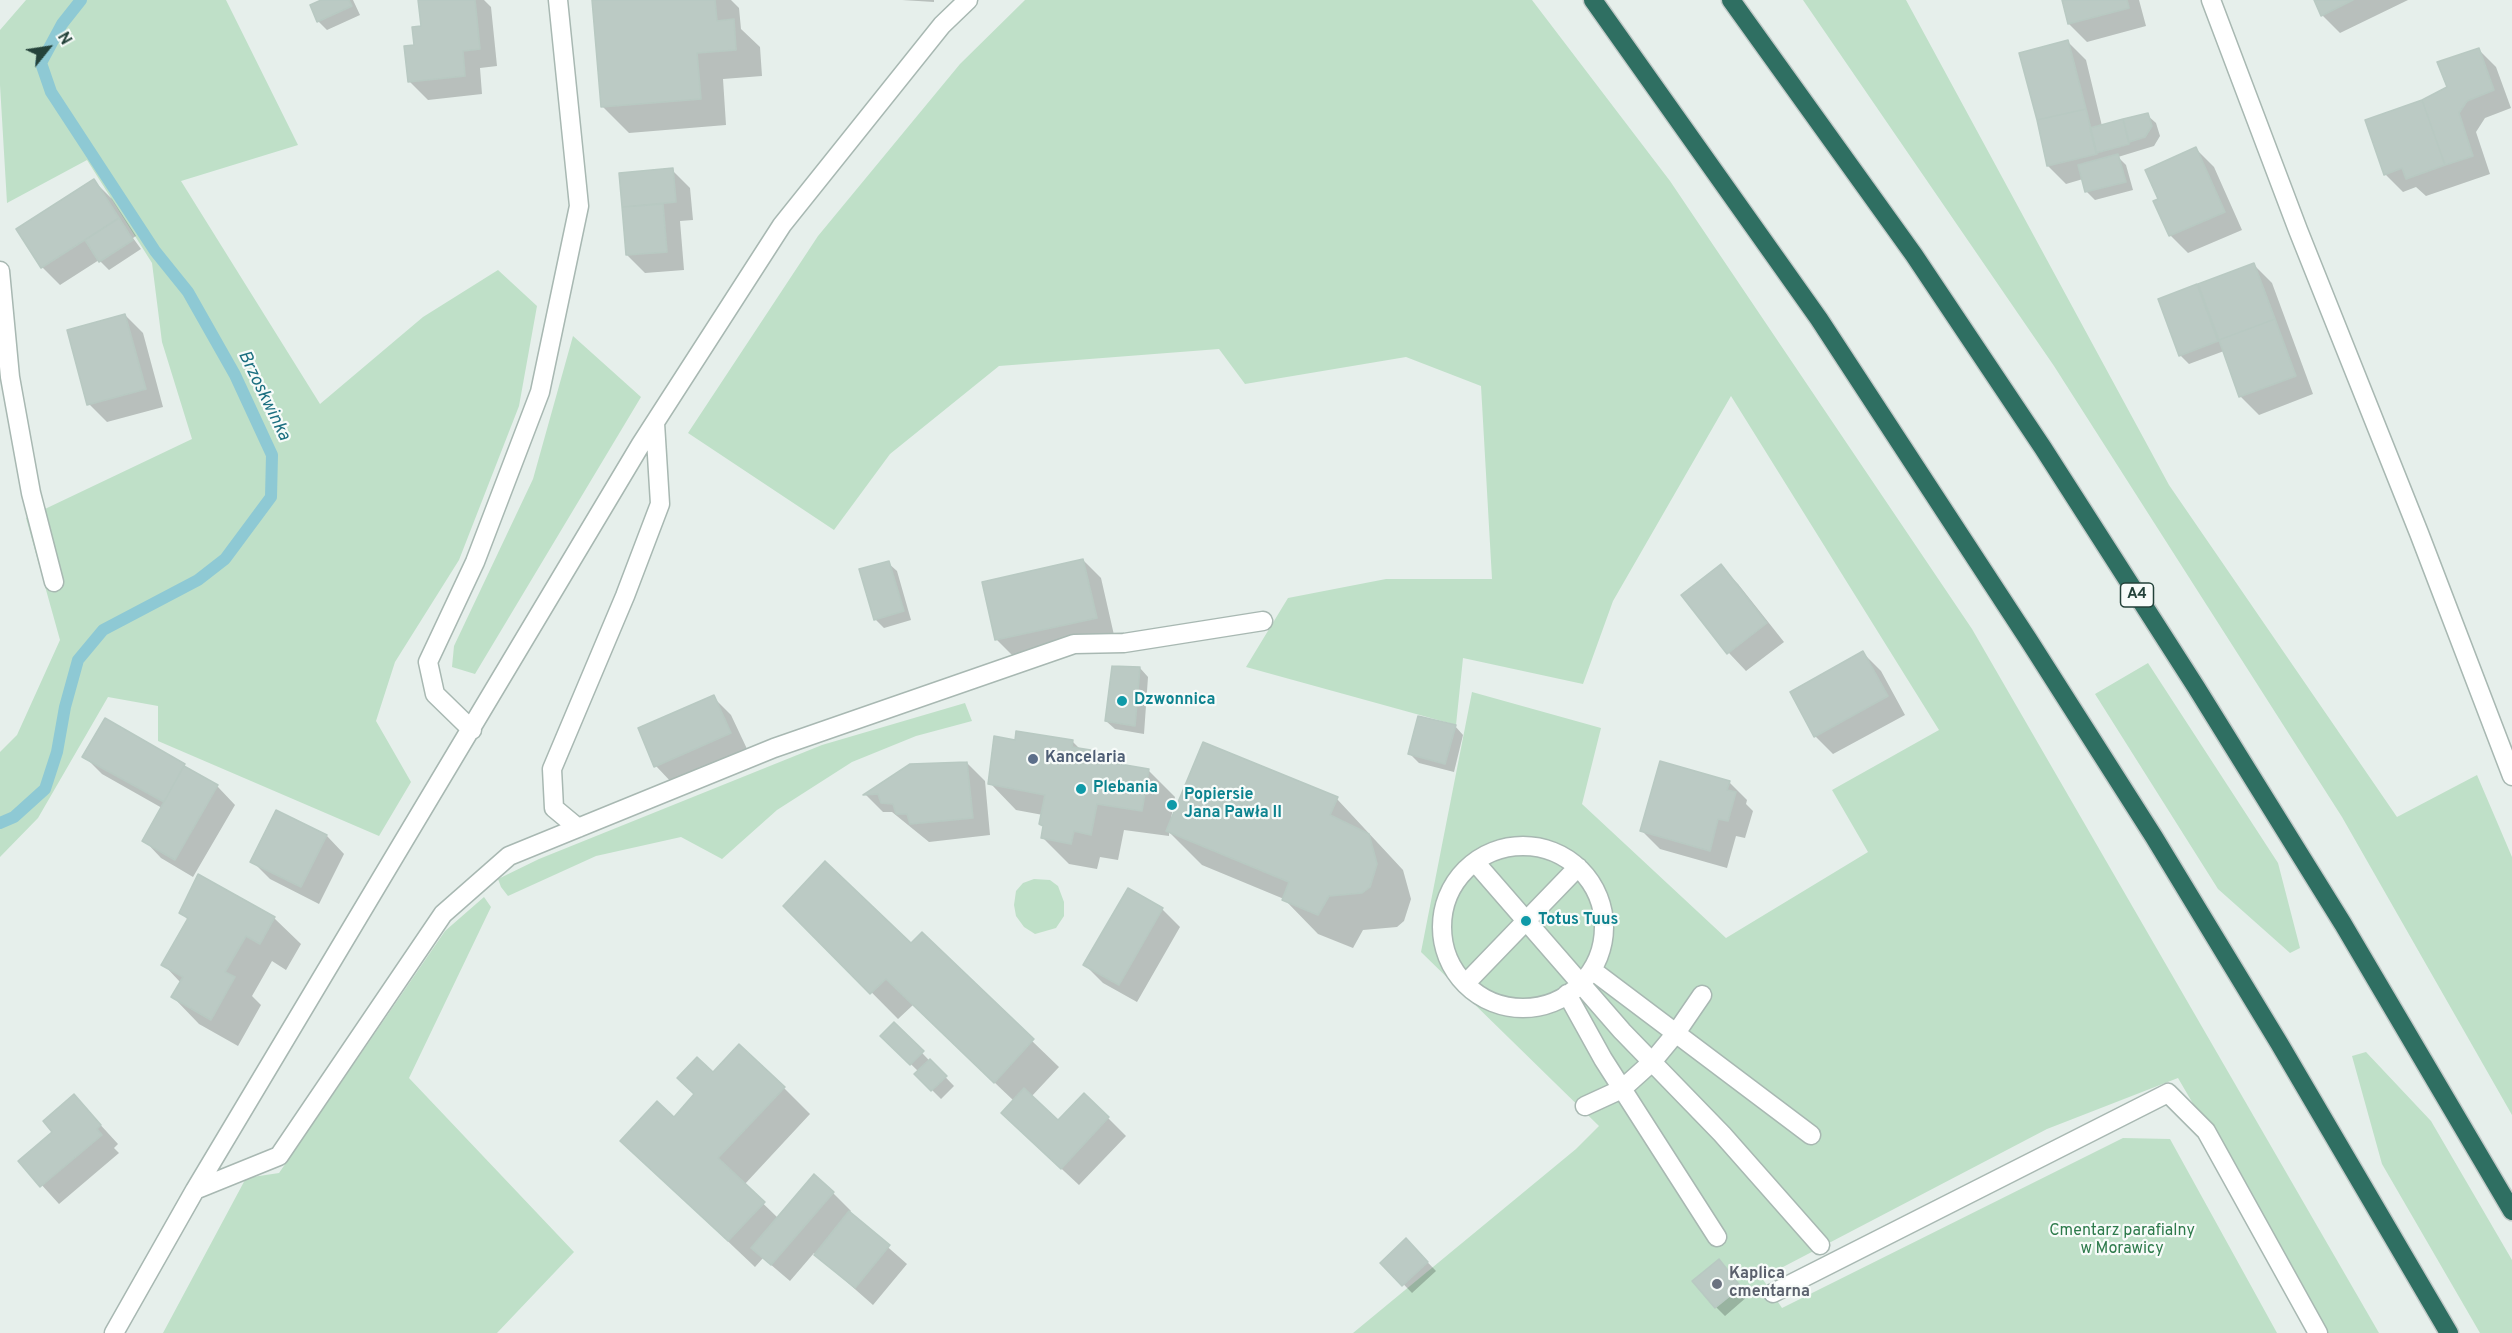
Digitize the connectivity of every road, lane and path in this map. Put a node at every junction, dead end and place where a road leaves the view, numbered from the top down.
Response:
1 (558, 0) edge
2 (968, 0) edge
3 (1593, 0) edge
4 (1731, 0) edge
5 (2211, 0) edge
6 (0, 271) edge
7 (655, 423) junction
8 (54, 582) dead end
9 (1263, 621) dead end
10 (472, 730) junction
11 (2512, 776) edge
12 (578, 828) junction
13 (1475, 862) junction
14 (1578, 867) junction
15 (1526, 921) junction
16 (1466, 983) junction
17 (1580, 983) junction
18 (1702, 995) dead end
19 (1676, 1033) junction
20 (1652, 1062) junction
21 (1622, 1089) junction
22 (1585, 1106) dead end
23 (1811, 1135) dead end
24 (195, 1190) junction
25 (2512, 1211) edge
26 (1717, 1238) dead end
27 (1820, 1245) dead end
28 (1773, 1293) dead end
29 (114, 1333) edge
30 (2318, 1333) edge
31 (2449, 1333) edge

1 - 10 street
2 - 7 street
3 - 31 highway
4 - 25 highway, A4
5 - 11 street
6 - 8 street
7 - 10 street
7 - 12 street
9 - 12 street
10 - 24 street
12 - 24 street
13 - 14 street
13 - 15 street
13 - 16 street
14 - 15 street
14 - 17 street
15 - 16 street
15 - 17 street
16 - 17 street
17 - 19 street
17 - 20 street
17 - 21 street
18 - 19 street
19 - 20 street
19 - 23 street
20 - 21 street
20 - 27 street
21 - 22 street
21 - 26 street
24 - 29 street
28 - 30 street

